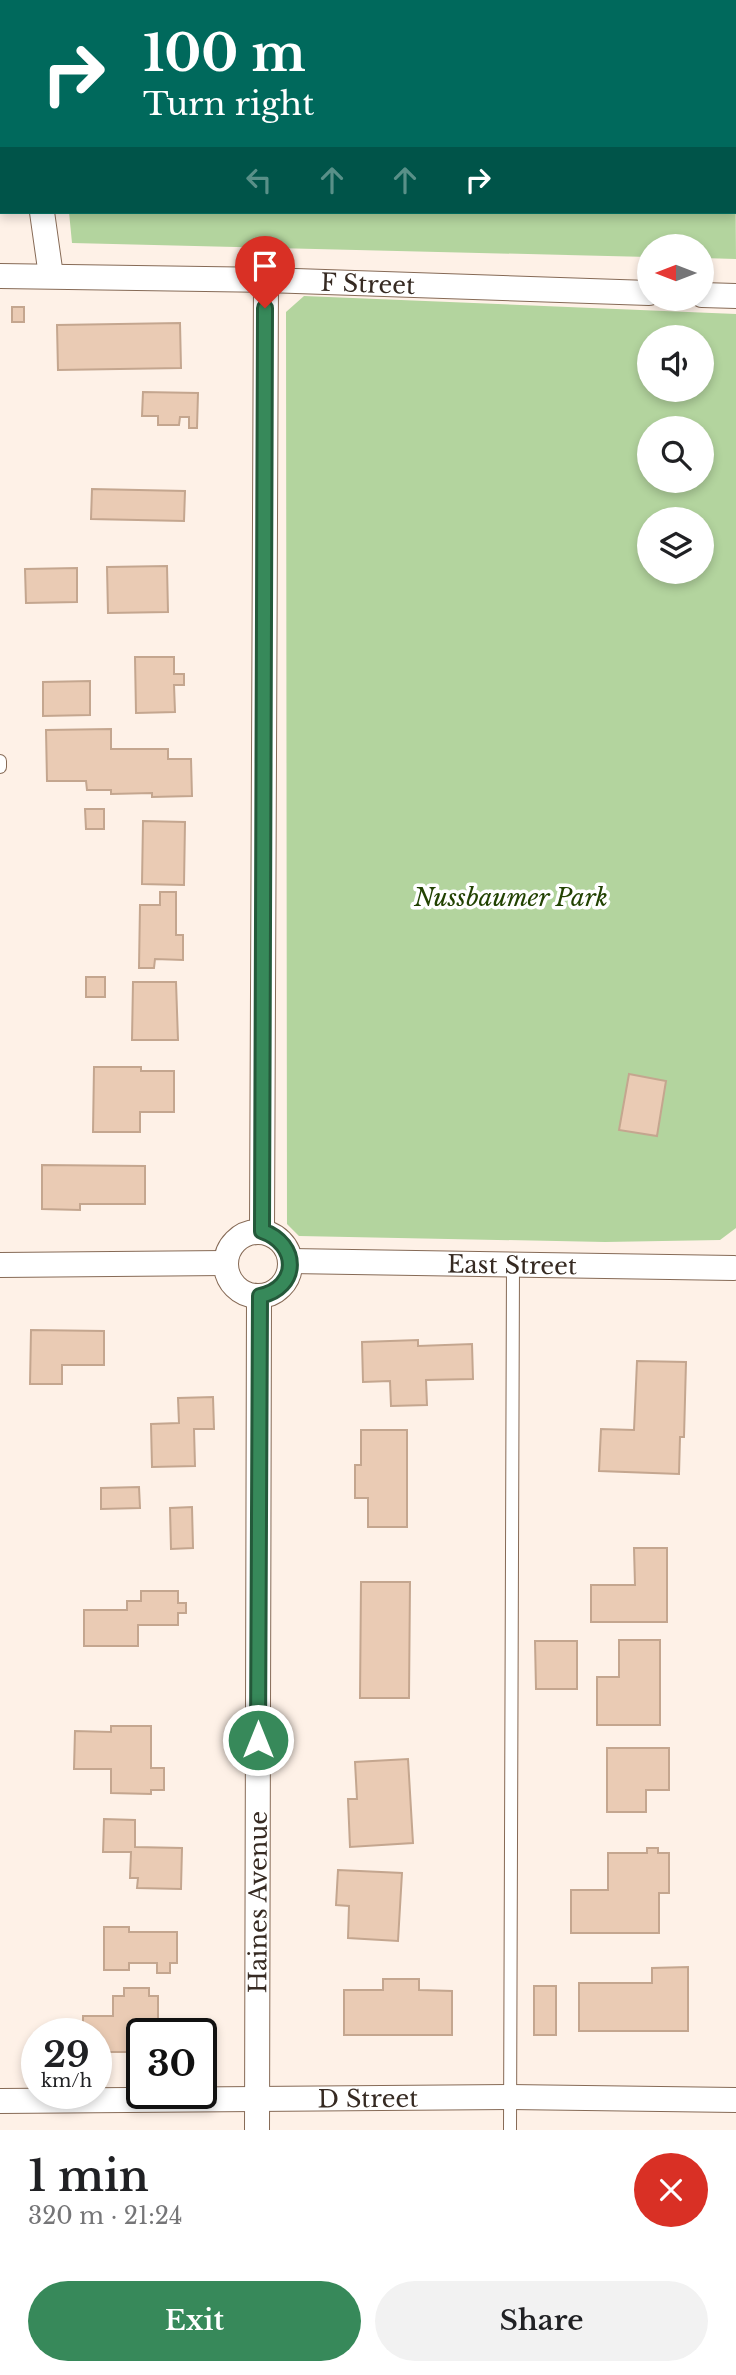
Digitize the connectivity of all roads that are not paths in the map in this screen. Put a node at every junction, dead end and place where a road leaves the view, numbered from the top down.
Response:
1 (42, 214) edge
2 (0, 276) edge
3 (51, 276) junction
4 (266, 280) junction
5 (637, 293) edge
6 (714, 295) edge
7 (736, 296) edge
8 (0, 761) edge
9 (0, 766) edge
10 (262, 1231) junction
11 (290, 1261) junction
12 (225, 1263) junction
13 (513, 1264) junction
14 (0, 1265) edge
15 (735, 1265) edge
16 (260, 1296) junction
17 (510, 2097) junction
18 (257, 2100) junction
19 (736, 2100) edge
20 (0, 2101) edge
21 (257, 2130) edge
22 (510, 2130) edge

1 - 3 street
2 - 3 street, F Street
3 - 4 street, F Street
4 - 5 street, F Street
4 - 10 street
6 - 7 street
8 - 9 lane
10 - 11 street
10 - 12 street
11 - 13 street, East Street
11 - 16 street
12 - 14 street
12 - 16 street
13 - 15 street, East Street
13 - 17 lane
16 - 18 street, Haines Avenue
17 - 18 street, D Street
17 - 19 street, D Street
17 - 22 lane
18 - 20 street, D Street
18 - 21 street, Haines Avenue

